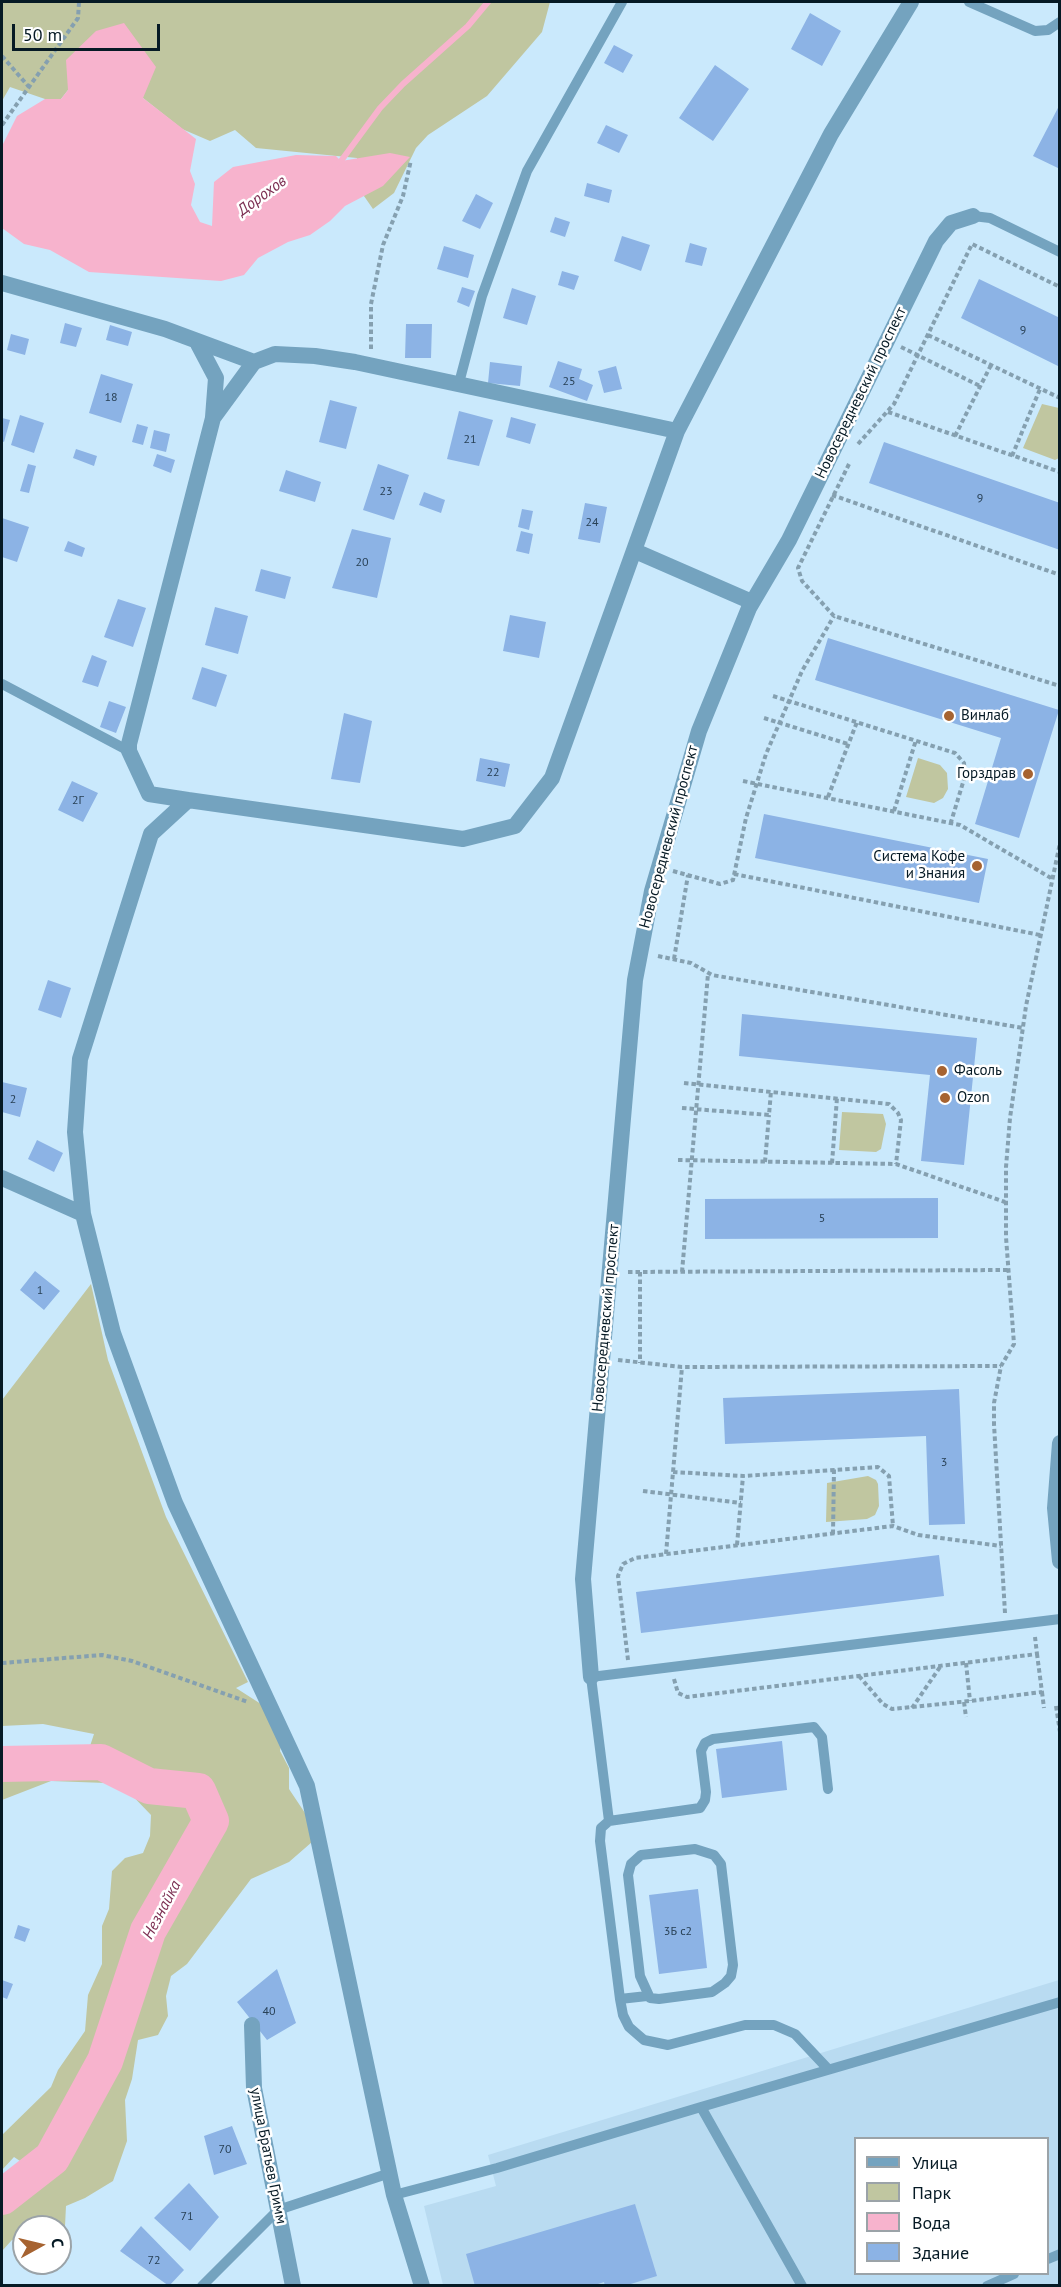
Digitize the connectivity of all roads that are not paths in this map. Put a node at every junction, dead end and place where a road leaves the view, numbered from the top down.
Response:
1 (622, 2) edge
2 (911, 2) edge
3 (969, 2) edge
4 (1059, 22) edge
5 (973, 216) joint
6 (1059, 252) edge
7 (2, 283) edge
8 (197, 342) junction
9 (254, 362) junction
10 (459, 383) junction
11 (213, 418) junction
12 (677, 431) junction
13 (635, 551) junction
14 (752, 602) junction
15 (2, 684) edge
16 (129, 751) junction
17 (188, 800) junction
18 (2, 1178) edge
19 (83, 1214) junction
20 (1059, 1443) edge
21 (1059, 1561) edge
22 (1059, 1619) edge
23 (591, 1677) junction
24 (828, 1790) dead end
25 (609, 1821) junction
26 (647, 1996) junction
27 (620, 2000) junction
28 (1059, 2002) edge
29 (252, 2025) dead end
30 (828, 2069) junction
31 (701, 2107) junction
32 (390, 2173) junction
33 (394, 2195) junction
34 (278, 2210) junction
35 (1012, 2275) edge
36 (202, 2286) edge
37 (293, 2286) edge
38 (422, 2286) edge
39 (802, 2286) edge
40 (987, 2286) edge

1 - 10 lane
2 - 12 street
3 - 4 lane
5 - 6 lane
5 - 14 street, Новосередневский проспект
7 - 8 street
8 - 9 street
8 - 11 street
9 - 10 street
9 - 11 street
10 - 12 street
11 - 16 street
12 - 13 street
13 - 14 street
13 - 17 street
14 - 23 street, Новосередневский проспект
15 - 16 lane
16 - 17 street
17 - 19 street
18 - 19 street
19 - 32 street
20 - 21 street
22 - 23 lane
23 - 25 lane
24 - 25 lane
25 - 27 lane
26 - 26 lane
26 - 27 lane
27 - 30 lane
28 - 30 lane
29 - 34 street, улица Братьев Гримм
30 - 31 lane
31 - 33 lane
31 - 39 lane
32 - 33 street
32 - 34 lane
33 - 38 street
34 - 36 lane
34 - 37 street, улица Братьев Гримм
35 - 40 lane

